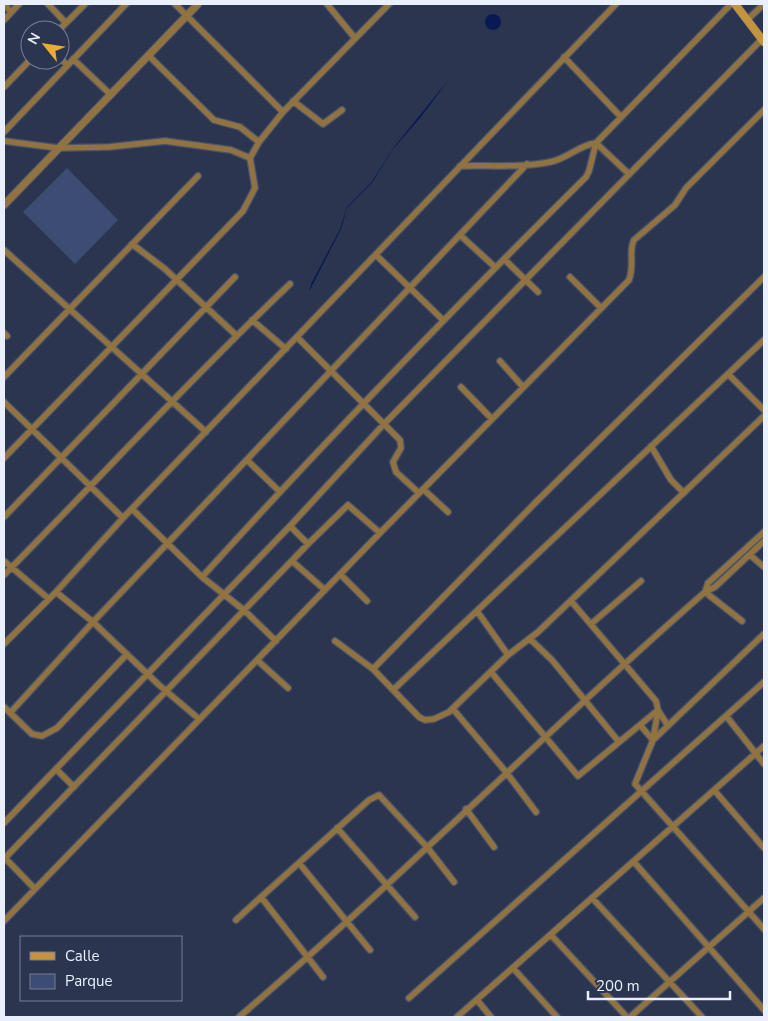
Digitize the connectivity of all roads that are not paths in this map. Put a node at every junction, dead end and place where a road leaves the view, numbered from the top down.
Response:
1 (4, 4) edge
2 (19, 4) edge
3 (48, 4) edge
4 (85, 4) edge
5 (126, 4) edge
6 (175, 4) edge
7 (198, 4) edge
8 (327, 4) edge
9 (389, 4) edge
10 (616, 4) edge
11 (731, 4) edge
12 (735, 4) edge
13 (764, 4) edge
14 (11, 12) junction
15 (186, 15) junction
16 (4, 20) edge
17 (63, 20) edge
18 (69, 20) edge
19 (747, 20) junction
20 (354, 37) junction
21 (763, 41) edge
22 (148, 55) junction
23 (564, 57) junction
24 (74, 59) junction
25 (70, 62) edge
26 (20, 70) edge
27 (62, 70) edge
28 (4, 87) edge
29 (110, 94) junction
30 (293, 102) junction
31 (342, 110) dead end
32 (764, 110) edge
33 (283, 112) junction
34 (621, 117) junction
35 (4, 132) edge
36 (4, 141) edge
37 (258, 142) junction
38 (596, 143) junction
39 (58, 148) junction
40 (250, 158) junction
41 (527, 164) junction
42 (460, 166) junction
43 (628, 174) junction
44 (198, 176) dead end
45 (4, 206) edge
46 (460, 235) junction
47 (132, 244) junction
48 (4, 250) edge
49 (377, 256) junction
50 (504, 259) junction
51 (495, 267) junction
52 (570, 276) dead end
53 (234, 277) dead end
54 (764, 277) edge
55 (176, 279) junction
56 (525, 280) junction
57 (290, 284) dead end
58 (410, 287) junction
59 (538, 292) dead end
60 (70, 308) junction
61 (205, 308) junction
62 (601, 308) junction
63 (252, 320) junction
64 (443, 320) junction
65 (236, 335) junction
66 (297, 337) junction
67 (764, 340) edge
68 (112, 345) junction
69 (286, 349) junction
70 (500, 361) dead end
71 (332, 371) junction
72 (728, 374) junction
73 (141, 375) junction
74 (4, 377) edge
75 (461, 387) dead end
76 (523, 387) junction
77 (170, 401) junction
78 (4, 402) edge
79 (364, 403) junction
80 (764, 410) edge
81 (764, 416) edge
82 (492, 419) junction
83 (384, 424) junction
84 (32, 428) junction
85 (206, 432) junction
86 (650, 446) junction
87 (4, 458) edge
88 (62, 458) junction
89 (248, 461) junction
90 (90, 488) junction
91 (279, 491) junction
92 (421, 491) junction
93 (684, 493) junction
94 (132, 509) junction
95 (448, 512) dead end
96 (4, 517) edge
97 (123, 518) junction
98 (290, 526) junction
99 (764, 532) edge
100 (380, 533) junction
101 (764, 542) edge
102 (167, 544) junction
103 (308, 544) junction
104 (750, 555) junction
105 (4, 560) edge
106 (292, 561) junction
107 (11, 567) junction
108 (764, 567) edge
109 (340, 574) junction
110 (4, 575) edge
111 (202, 577) junction
112 (642, 581) dead end
113 (325, 590) junction
114 (56, 592) junction
115 (705, 592) junction
116 (224, 595) junction
117 (49, 599) junction
118 (367, 601) dead end
119 (572, 601) junction
120 (245, 611) junction
121 (477, 611) junction
122 (742, 621) dead end
123 (93, 622) junction
124 (591, 624) junction
125 (764, 634) edge
126 (530, 639) junction
127 (276, 641) junction
128 (335, 641) dead end
129 (4, 644) edge
130 (127, 654) junction
131 (508, 655) junction
132 (257, 660) junction
133 (623, 663) junction
134 (373, 669) junction
135 (491, 672) junction
136 (148, 674) junction
137 (764, 682) edge
138 (288, 688) dead end
139 (167, 690) junction
140 (393, 690) junction
141 (584, 699) junction
142 (4, 707) edge
143 (453, 709) junction
144 (658, 710) junction
145 (10, 713) junction
146 (727, 718) junction
147 (199, 720) junction
148 (640, 725) junction
149 (668, 726) junction
150 (545, 736) junction
151 (653, 740) junction
152 (619, 742) junction
153 (764, 746) edge
154 (755, 754) junction
155 (764, 764) edge
156 (56, 769) junction
157 (506, 772) junction
158 (74, 787) junction
159 (641, 790) junction
160 (714, 790) junction
161 (466, 809) junction
162 (536, 812) dead end
163 (4, 823) edge
164 (674, 825) junction
165 (337, 828) junction
166 (427, 847) junction
167 (494, 847) dead end
168 (764, 848) edge
169 (5, 858) edge
170 (634, 862) junction
171 (299, 863) junction
172 (454, 882) dead end
173 (387, 884) junction
174 (35, 889) junction
175 (262, 897) junction
176 (593, 898) junction
177 (764, 898) edge
178 (749, 912) junction
179 (415, 917) dead end
180 (4, 920) edge
181 (236, 920) dead end
182 (347, 922) junction
183 (764, 929) edge
184 (551, 934) junction
185 (710, 947) junction
186 (370, 950) dead end
187 (309, 957) junction
188 (513, 968) junction
189 (324, 977) dead end
190 (670, 983) junction
191 (408, 998) dead end
192 (477, 1000) junction
193 (764, 1010) edge
194 (240, 1017) edge
195 (457, 1017) edge
196 (491, 1017) edge
197 (558, 1017) edge
198 (628, 1017) edge
199 (702, 1017) edge

1 - 14 street
2 - 14 street
3 - 17 street
4 - 18 street
5 - 24 street
6 - 15 street
7 - 15 street
8 - 20 street
9 - 20 street
10 - 23 street
11 - 34 street
12 - 19 main road
13 - 19 street
14 - 16 street
15 - 22 street
15 - 33 street
19 - 21 main road
20 - 30 street
21 - 43 street
22 - 29 street
22 - 37 street
23 - 34 street
23 - 42 street
24 - 25 street
24 - 29 street
26 - 28 street
27 - 35 street
29 - 39 street
30 - 31 street
30 - 33 street
32 - 62 street
33 - 37 street
34 - 38 street
36 - 39 street
37 - 40 street
38 - 41 street
38 - 43 street
38 - 50 street
39 - 40 street
39 - 45 street
40 - 55 street
41 - 42 street
41 - 46 street
42 - 49 street
43 - 56 street
44 - 47 street
46 - 51 street
46 - 58 street
47 - 55 street
47 - 60 street
48 - 60 street
49 - 58 street
49 - 66 street
50 - 51 street
50 - 56 street
51 - 64 street
52 - 62 street
53 - 61 street
54 - 134 street
55 - 61 street
55 - 68 street
56 - 59 street
56 - 83 street
57 - 63 street
58 - 64 street
58 - 71 street
60 - 68 street
60 - 74 street
61 - 65 street
61 - 73 street
62 - 76 street
63 - 65 street
63 - 69 street
64 - 79 street
65 - 77 street
66 - 69 street
66 - 71 street
67 - 72 street
68 - 73 street
68 - 84 street
69 - 85 street
70 - 76 street
71 - 79 street
71 - 89 street
72 - 80 street
72 - 86 street
73 - 77 street
73 - 88 street
75 - 82 street
76 - 82 street
77 - 85 street
77 - 90 street
78 - 84 street
79 - 83 street
79 - 91 street
81 - 93 street
82 - 92 street
83 - 92 street
83 - 98 street
84 - 87 street
84 - 88 street
85 - 94 street
86 - 93 street
86 - 121 street
88 - 90 street
88 - 96 street
89 - 91 street
89 - 102 street
90 - 97 street
90 - 107 street
91 - 111 street
92 - 95 street
92 - 100 street
93 - 119 street
94 - 97 street
94 - 102 street
97 - 114 street
98 - 103 street
98 - 116 street
99 - 115 street
100 - 103 street
100 - 109 street
101 - 104 street
102 - 111 street
102 - 123 street
103 - 106 street
104 - 108 street
104 - 115 street
105 - 107 street
106 - 113 street
106 - 120 street
107 - 110 street
107 - 117 street
109 - 113 street
109 - 118 street
111 - 116 street
112 - 124 street
113 - 127 street
114 - 117 street
114 - 123 street
115 - 122 street
115 - 133 street
116 - 120 street
116 - 136 street
117 - 129 street
119 - 124 street
119 - 126 street
120 - 127 street
120 - 139 street
121 - 131 street
121 - 140 street
123 - 130 street
123 - 145 street
124 - 133 street
125 - 149 street
126 - 131 street
126 - 141 street
127 - 132 street
128 - 134 street
130 - 136 street
130 - 145 street
131 - 135 street
132 - 138 street
132 - 147 street
133 - 141 street
133 - 144 street
134 - 140 street
135 - 143 street
135 - 150 street
136 - 139 street
136 - 156 street
137 - 146 street
139 - 147 street
139 - 158 street
140 - 143 street
141 - 150 street
141 - 152 street
142 - 145 street
143 - 157 street
144 - 148 street
144 - 149 street
144 - 151 street
146 - 154 street
146 - 159 street
147 - 174 street
148 - 151 street
148 - 152 street
149 - 151 street
150 - 152 street
150 - 157 street
151 - 159 street
153 - 154 street
154 - 155 street
154 - 160 street
156 - 158 street
156 - 163 street
157 - 161 street
157 - 162 street
158 - 169 street
159 - 164 street
159 - 191 street
160 - 164 street
160 - 168 street
161 - 166 street
161 - 167 street
164 - 170 street
164 - 178 street
165 - 166 street
165 - 171 street
165 - 173 street
166 - 172 street
166 - 173 street
169 - 174 street
170 - 176 street
170 - 185 street
171 - 175 street
171 - 182 street
173 - 179 street
173 - 182 street
174 - 180 street
175 - 181 street
175 - 187 street
176 - 184 street
176 - 190 street
177 - 178 street
178 - 183 street
178 - 185 street
182 - 186 street
182 - 187 street
184 - 188 street
184 - 198 street
185 - 190 street
185 - 193 street
187 - 189 street
187 - 194 street
188 - 192 street
188 - 197 street
190 - 198 street
190 - 199 street
192 - 195 street
192 - 196 street

